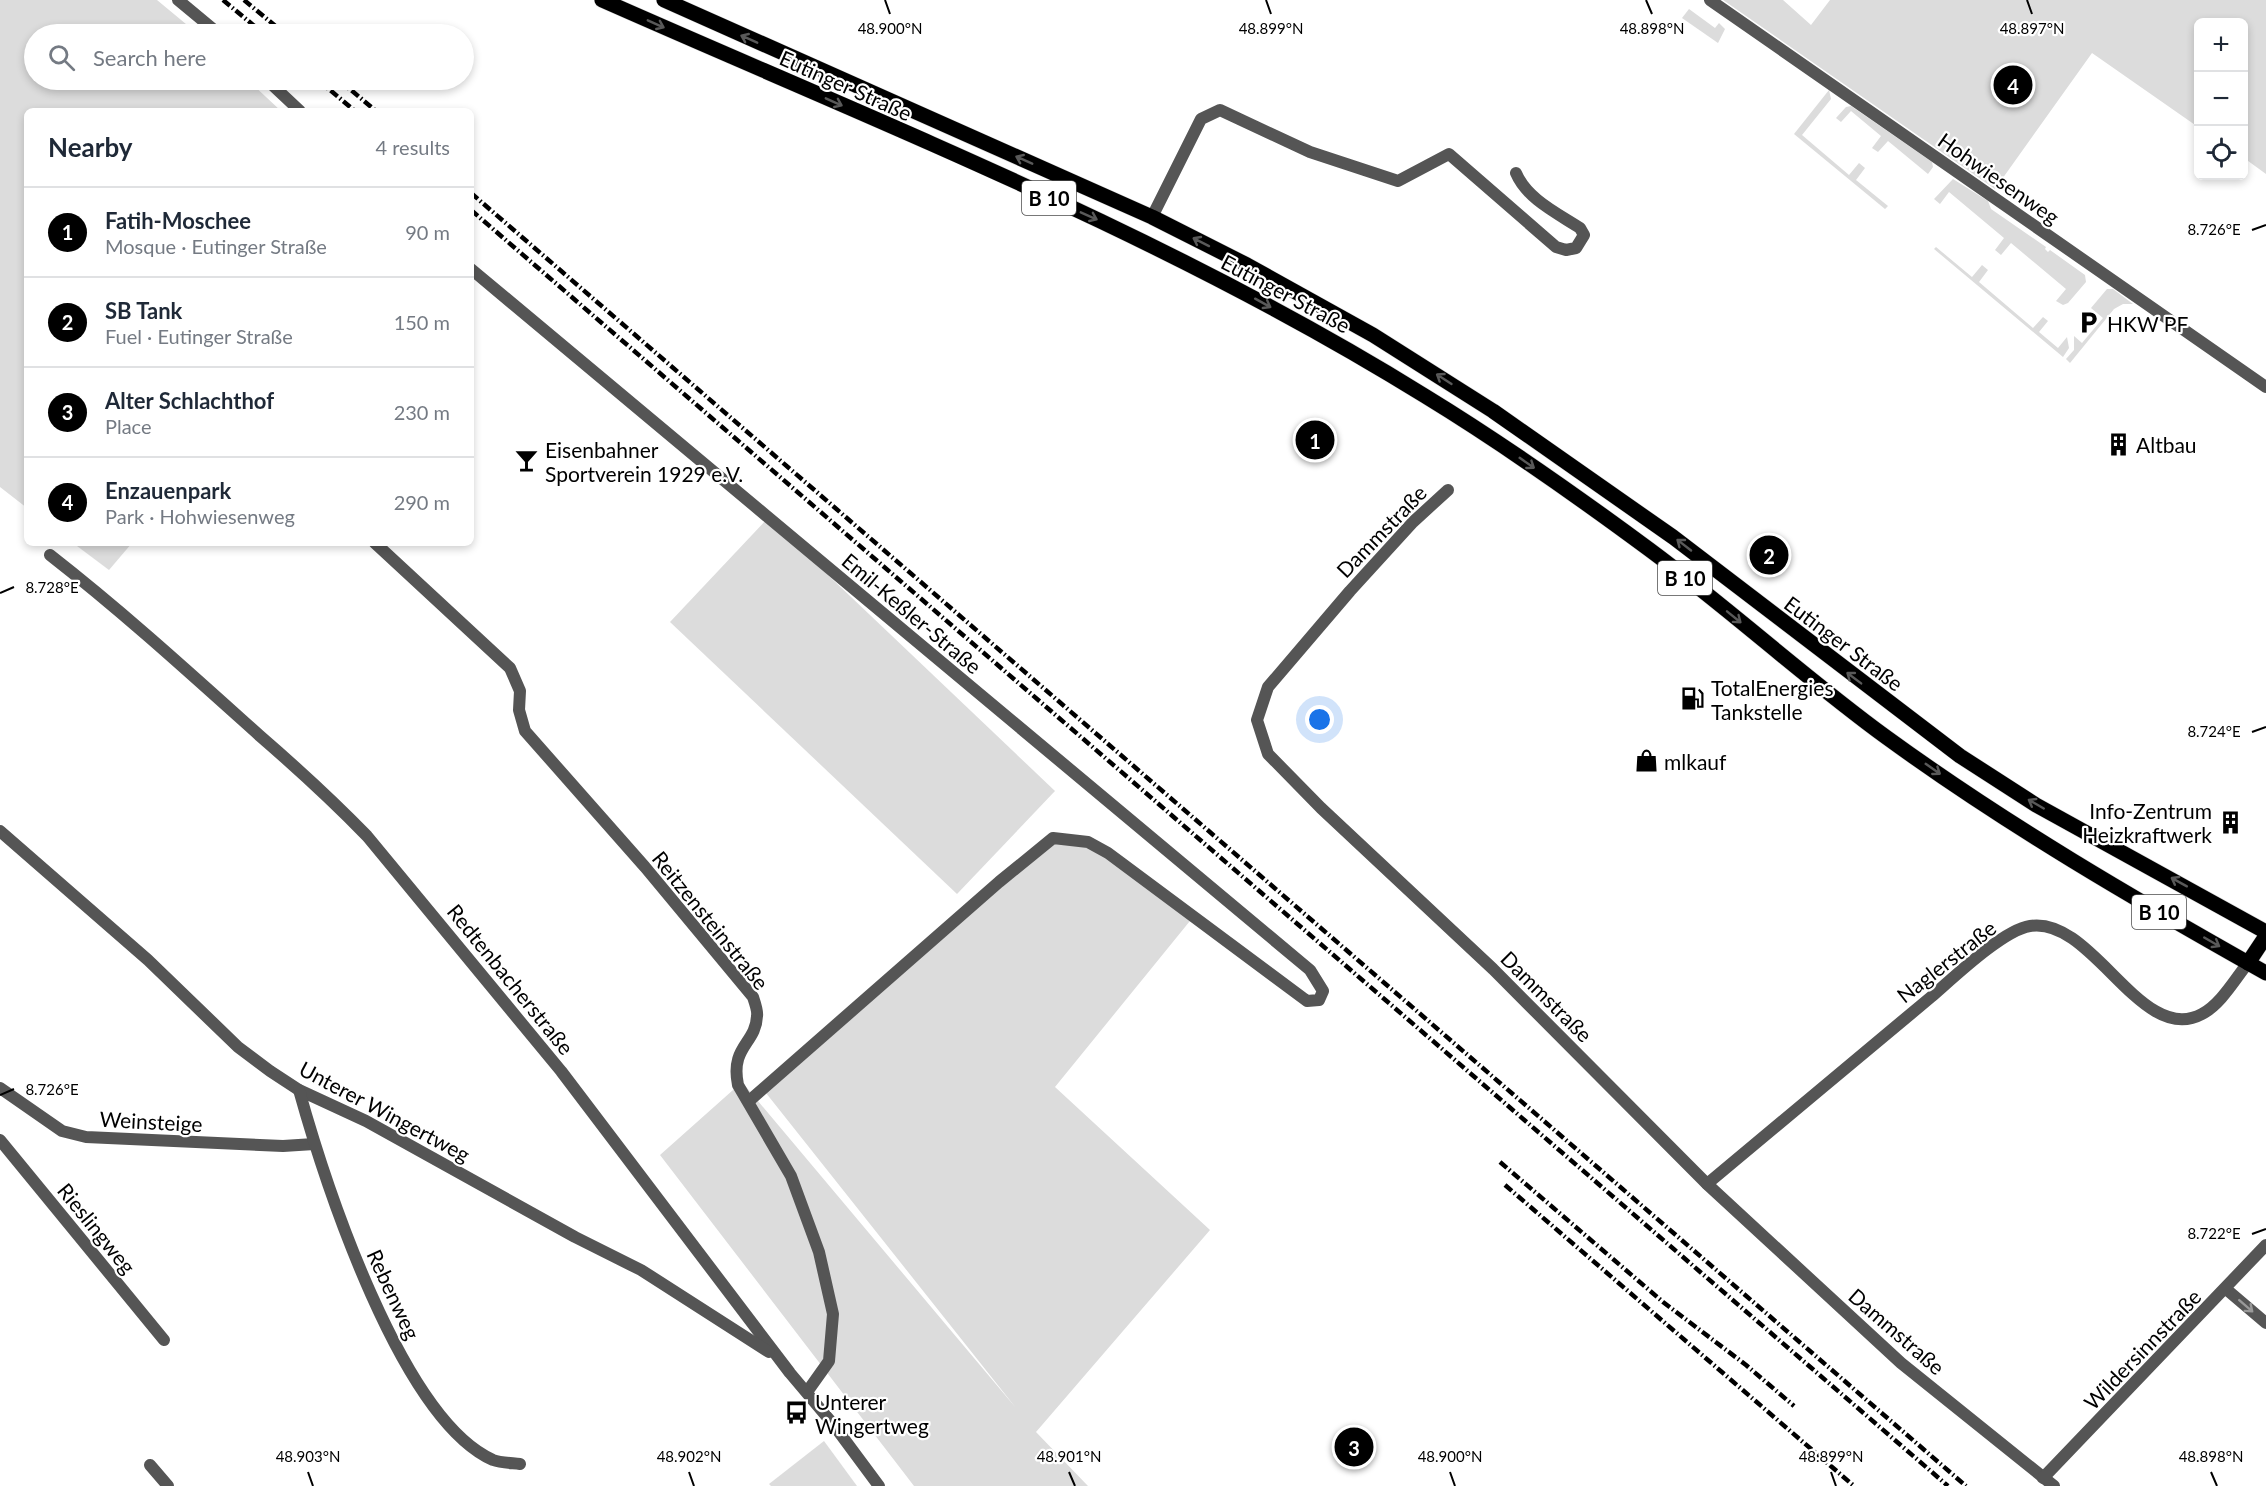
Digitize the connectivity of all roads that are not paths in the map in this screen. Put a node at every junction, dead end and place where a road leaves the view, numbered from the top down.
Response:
1 (178, 0) edge
2 (602, 0) edge
3 (664, 0) edge
4 (1710, 0) edge
5 (207, 24) edge
6 (278, 90) edge
7 (297, 108) edge
8 (1516, 173) dead end
9 (1152, 217) junction
10 (474, 272) edge
11 (2266, 387) edge
12 (1448, 490) dead end
13 (378, 546) edge
14 (50, 555) dead end
15 (1901, 713) junction
16 (1885, 736) junction
17 (0, 831) edge
18 (2266, 934) edge
19 (2248, 963) junction
20 (2265, 971) edge
21 (0, 1088) edge
22 (299, 1090) junction
23 (749, 1101) junction
24 (0, 1140) edge
25 (314, 1144) junction
26 (1707, 1184) junction
27 (2266, 1245) edge
28 (2226, 1289) junction
29 (2266, 1323) edge
30 (164, 1340) dead end
31 (790, 1373) junction
32 (807, 1392) junction
33 (520, 1464) dead end
34 (150, 1465) dead end
35 (2043, 1478) junction
36 (168, 1486) edge
37 (879, 1486) edge
38 (2054, 1486) edge

1 - 5 street
2 -> 16 main road, Eutinger Straße / B 10
9 -> 3 main road, Eutinger Straße / B 10
4 - 11 street, Hohwiesenweg
6 - 7 street
8 - 9 street
15 -> 9 main road, Eutinger Straße / B 10
10 - 23 street, Emil-Keßler-Straße
12 - 26 street, Dammstraße
13 - 23 street, Reitzensteinstraße
14 - 31 street, Redtenbacherstraße
15 - 16 main road, Eutinger Straße
18 -> 15 main road, Eutinger Straße / B 10
16 -> 19 main road, Eutinger Straße / B 10
17 - 22 street, Unterer Wingertweg
18 - 19 main road, Eutinger Straße
19 - 20 main road, Eutinger Straße / B 10
19 - 26 street, Naglerstraße
21 - 25 street, Weinsteige
22 - 25 street, Rebenweg
22 - 31 street, Unterer Wingertweg
23 - 32 street, Reitzensteinstraße
24 - 30 street, Rieslingweg
25 - 33 street, Rebenweg
26 - 35 street, Dammstraße
27 - 28 street, Wildersinnstraße
28 -> 29 street
28 - 35 street, Wildersinnstraße
31 - 32 street, Redtenbacherstraße
32 - 37 street, Redtenbacherstraße
34 - 36 street
35 - 38 street, Dammstraße

